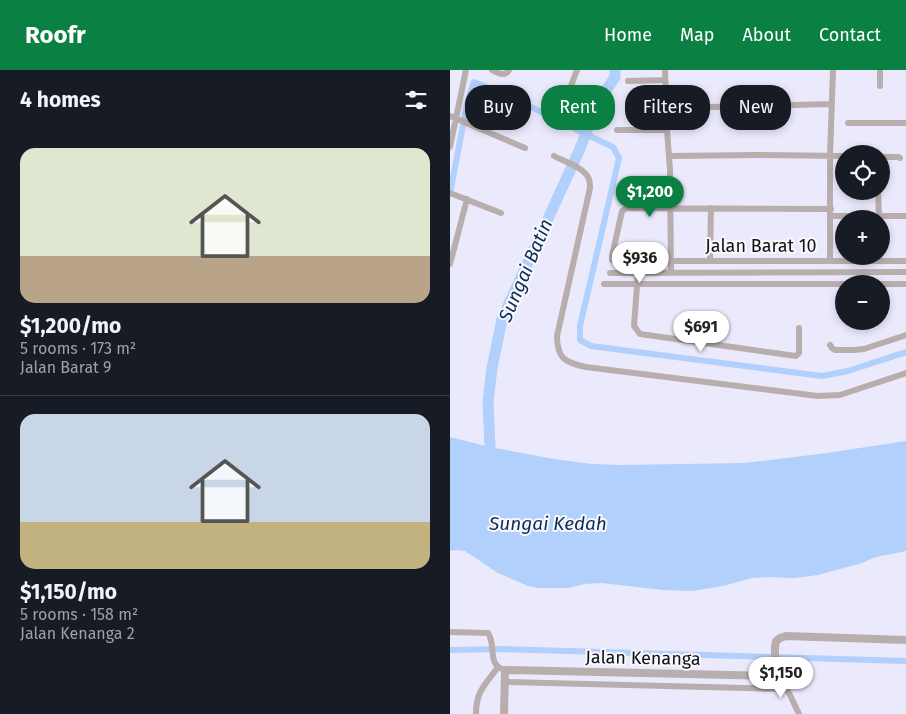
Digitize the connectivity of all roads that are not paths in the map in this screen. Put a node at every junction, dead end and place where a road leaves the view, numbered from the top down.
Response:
1 (466, 70) edge
2 (492, 70) edge
3 (509, 70) edge
4 (578, 70) edge
5 (665, 70) edge
6 (832, 70) edge
7 (880, 70) edge
8 (628, 80) dead end
9 (665, 80) junction
10 (572, 85) edge
11 (665, 85) edge
12 (880, 86) dead end
13 (832, 104) junction
14 (710, 107) edge
15 (456, 118) edge
16 (848, 123) dead end
17 (906, 123) edge
18 (617, 130) dead end
19 (625, 130) edge
20 (667, 130) edge
21 (450, 147) edge
22 (524, 148) dead end
23 (554, 156) dead end
24 (669, 156) junction
25 (830, 156) junction
26 (835, 156) edge
27 (890, 157) edge
28 (900, 158) dead end
29 (452, 194) edge
30 (467, 199) junction
31 (670, 208) junction
32 (711, 208) junction
33 (501, 212) dead end
34 (831, 213) junction
35 (835, 213) edge
36 (890, 216) edge
37 (906, 216) edge
38 (671, 261) junction
39 (710, 261) junction
40 (830, 261) junction
41 (906, 261) edge
42 (450, 264) edge
43 (906, 272) edge
44 (610, 273) dead end
45 (638, 273) junction
46 (671, 273) junction
47 (604, 284) dead end
48 (638, 284) junction
49 (835, 284) edge
50 (890, 284) edge
51 (906, 284) edge
52 (798, 328) dead end
53 (906, 335) edge
54 (830, 345) dead end
55 (906, 373) edge
56 (450, 632) edge
57 (906, 640) edge
58 (502, 669) junction
59 (779, 676) junction
60 (505, 682) junction
61 (787, 689) junction
62 (476, 714) edge
63 (504, 714) edge
64 (799, 714) edge

1 - 15 street
2 - 3 street
4 - 10 street
5 - 9 street
6 - 13 street
7 - 12 street
8 - 9 street
9 - 11 street
13 - 14 street
13 - 25 street
15 - 21 street
15 - 22 street
16 - 17 street
18 - 19 street
20 - 24 street
23 - 55 street
24 - 25 street
24 - 31 street
25 - 26 street
25 - 34 street
27 - 28 street
29 - 30 street
30 - 33 street
30 - 42 street
31 - 32 street
31 - 38 street
31 - 38 street, Jalan Barat 10
32 - 34 street
32 - 39 street
34 - 35 street
34 - 40 street
36 - 37 street
38 - 39 street, Jalan Barat 10
38 - 46 street
39 - 40 street, Jalan Barat 10
40 - 41 street, Jalan Barat 10
43 - 46 street
44 - 45 street
45 - 46 street
45 - 48 street
47 - 48 street
48 - 49 street
48 - 52 street
50 - 51 street
53 - 54 street
56 - 58 street
57 - 59 street
58 - 59 street, Jalan Kenanga
58 - 60 street
58 - 62 street
59 - 61 street
60 - 61 street
60 - 63 street
61 - 64 street

